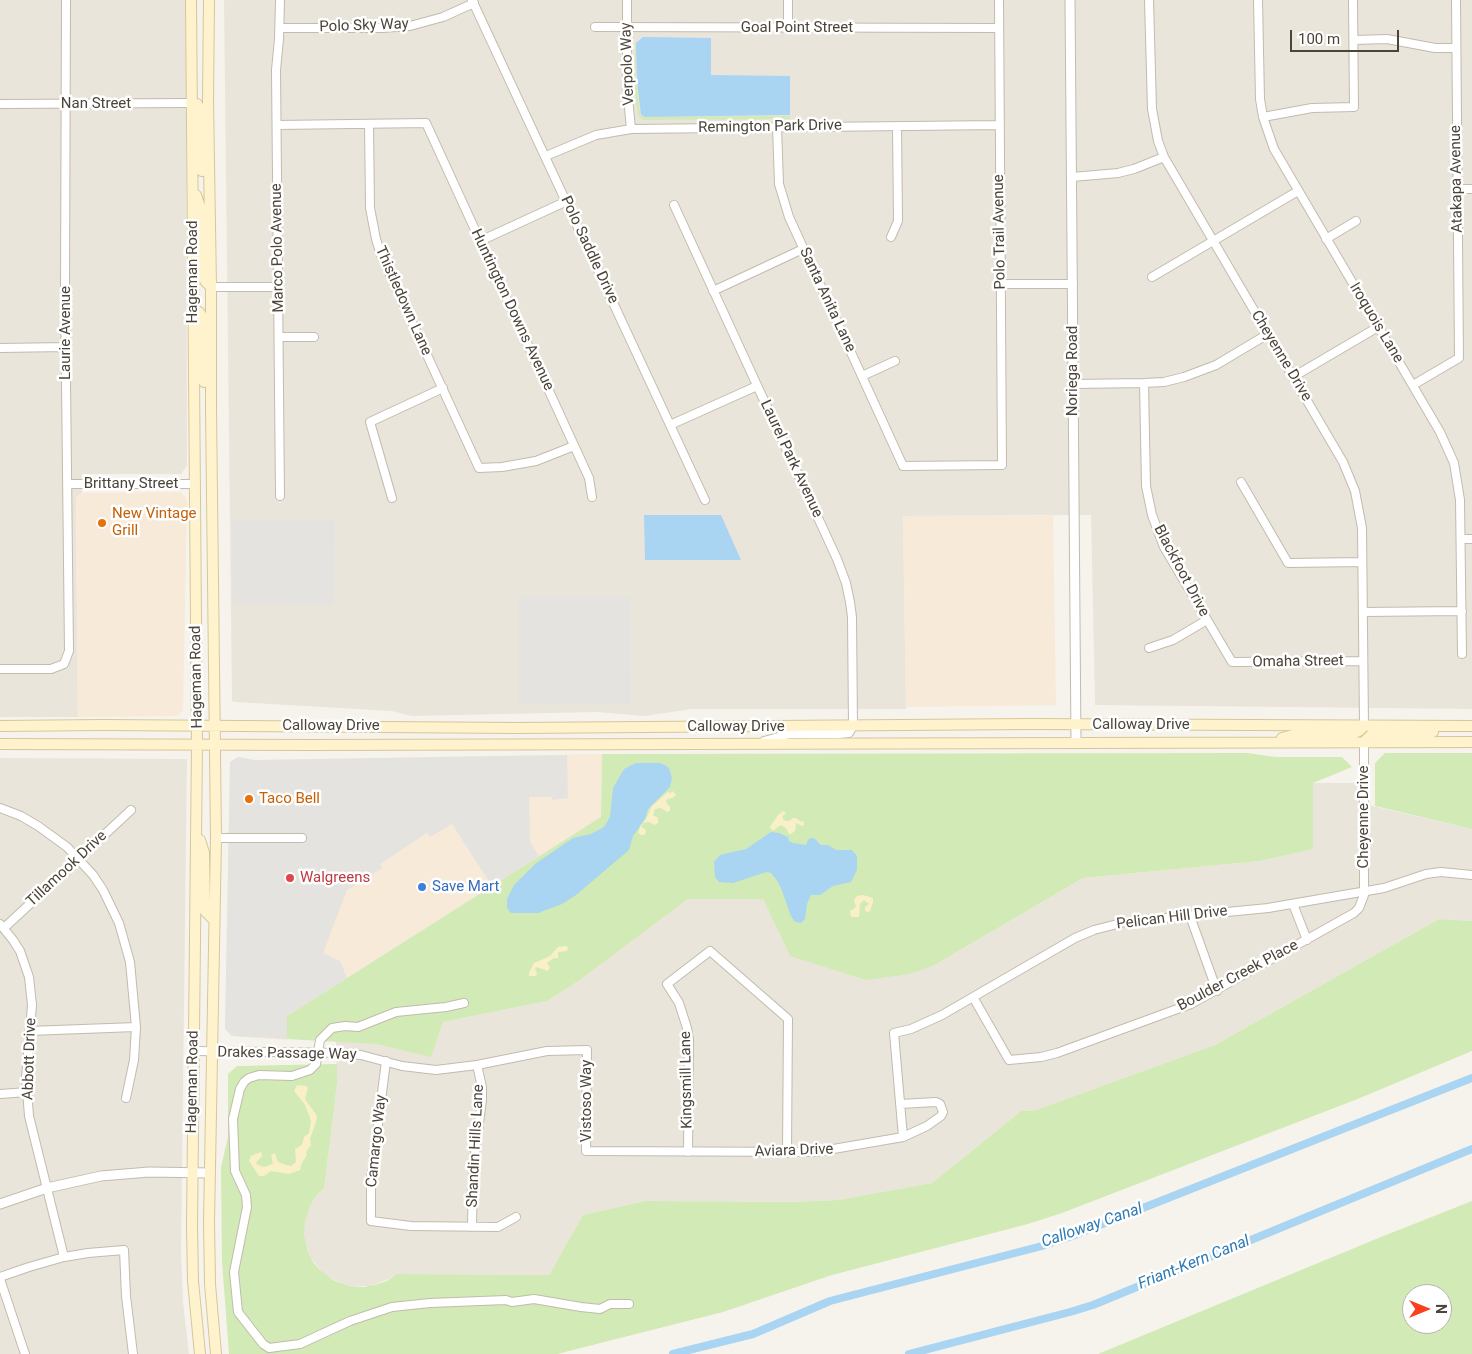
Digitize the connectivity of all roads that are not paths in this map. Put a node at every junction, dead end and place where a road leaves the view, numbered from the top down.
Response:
1 (66, 0) edge
2 (191, 0) edge
3 (209, 0) edge
4 (280, 0) edge
5 (627, 0) edge
6 (788, 0) edge
7 (999, 0) edge
8 (1070, 0) edge
9 (1149, 0) edge
10 (1258, 0) edge
11 (1353, 0) edge
12 (1456, 0) edge
13 (473, 1) edge
14 (595, 27) dead end
15 (280, 28) junction
16 (626, 28) junction
17 (788, 28) junction
18 (999, 28) junction
19 (1354, 40) junction
20 (1456, 48) junction
21 (192, 103) junction
22 (0, 104) edge
23 (66, 104) junction
24 (1263, 118) junction
25 (369, 124) junction
26 (277, 125) junction
27 (999, 125) junction
28 (896, 126) junction
29 (777, 127) junction
30 (631, 129) junction
31 (546, 156) junction
32 (1164, 157) junction
33 (1072, 177) junction
34 (192, 182) junction
35 (1457, 189) junction
36 (1472, 189) edge
37 (1298, 191) junction
38 (209, 198) junction
39 (567, 201) junction
40 (674, 205) dead end
41 (1356, 221) dead end
42 (891, 237) dead end
43 (1326, 239) junction
44 (480, 241) junction
45 (1213, 241) junction
46 (803, 249) junction
47 (1152, 276) dead end
48 (1000, 284) junction
49 (1073, 284) junction
50 (212, 287) junction
51 (278, 287) junction
52 (713, 290) junction
53 (193, 310) junction
54 (1378, 327) junction
55 (1268, 334) junction
56 (279, 337) junction
57 (314, 337) dead end
58 (0, 348) edge
59 (66, 348) junction
60 (895, 361) dead end
61 (862, 376) junction
62 (1293, 377) junction
63 (1074, 384) junction
64 (1144, 384) junction
65 (1413, 385) junction
66 (757, 386) junction
67 (443, 388) junction
68 (211, 410) junction
69 (670, 426) junction
70 (574, 446) junction
71 (903, 466) joint
72 (1241, 482) dead end
73 (67, 484) junction
74 (195, 484) junction
75 (280, 496) dead end
76 (592, 497) dead end
77 (392, 498) dead end
78 (704, 500) dead end
79 (1461, 539) junction
80 (1472, 539) edge
81 (1362, 562) junction
82 (212, 580) junction
83 (1462, 611) junction
84 (1363, 612) junction
85 (1207, 620) junction
86 (1149, 648) dead end
87 (1462, 654) dead end
88 (1363, 661) junction
89 (1232, 662) joint
90 (0, 669) edge
91 (1076, 725) junction
92 (0, 726) edge
93 (197, 726) junction
94 (215, 726) junction
95 (854, 726) junction
96 (1364, 726) junction
97 (1450, 726) junction
98 (1472, 726) edge
99 (1076, 742) junction
100 (1269, 742) junction
101 (1364, 742) junction
102 (1472, 742) edge
103 (758, 743) junction
104 (0, 744) edge
105 (197, 744) junction
106 (215, 745) junction
107 (0, 808) edge
108 (131, 810) dead end
109 (197, 832) junction
110 (216, 838) junction
111 (302, 838) dead end
112 (79, 859) junction
113 (1472, 875) edge
114 (1364, 892) junction
115 (1293, 904) junction
116 (1190, 916) junction
117 (214, 920) junction
118 (2, 926) edge
119 (1307, 940) junction
120 (1217, 991) junction
121 (973, 997) junction
122 (464, 1003) dead end
123 (136, 1027) junction
124 (29, 1031) junction
125 (587, 1050) joint
126 (194, 1051) junction
127 (212, 1052) junction
128 (318, 1053) junction
129 (386, 1061) junction
130 (477, 1065) junction
131 (27, 1092) junction
132 (0, 1094) edge
133 (126, 1098) dead end
134 (900, 1104) junction
135 (904, 1137) junction
136 (586, 1151) joint
137 (688, 1152) junction
138 (787, 1153) junction
139 (192, 1172) junction
140 (210, 1173) junction
141 (47, 1188) junction
142 (0, 1204) edge
143 (516, 1217) dead end
144 (472, 1227) junction
145 (64, 1257) junction
146 (0, 1278) edge
147 (629, 1304) dead end
148 (25, 1354) edge
149 (133, 1354) edge
150 (200, 1354) edge
151 (216, 1354) edge

1 - 23 street, Laurie Avenue
2 - 21 main road, Hageman Road
3 - 38 main road, Hageman Road
4 - 15 street, Marco Polo Avenue
5 - 16 street, Verpolo Way
6 - 17 street
7 - 18 street, Polo Trail Avenue
8 - 33 street, Noriega Road
9 - 32 street, Cheyenne Drive
10 - 24 street, Iroquois Lane
11 - 19 street
12 - 20 street, Atakapa Avenue
13 - 15 street, Polo Sky Way
13 - 31 street, Polo Saddle Drive
14 - 16 street, Goal Point Street
15 - 26 street, Marco Polo Avenue
16 - 17 street, Goal Point Street
16 - 30 street, Verpolo Way
17 - 18 street, Goal Point Street
18 - 27 street, Polo Trail Avenue
19 - 20 street
19 - 24 street
20 - 35 street, Atakapa Avenue
21 - 23 street, Nan Street
21 - 34 main road, Hageman Road
21 - 38 main road
22 - 23 street, Nan Street
23 - 59 street, Laurie Avenue
24 - 37 street, Iroquois Lane
25 - 26 street
25 - 44 street, Huntington Downs Avenue
25 - 67 street, Thistledown Lane
26 - 51 street, Marco Polo Avenue
27 - 28 street, Remington Park Drive
27 - 48 street, Polo Trail Avenue
28 - 29 street, Remington Park Drive
28 - 42 street
29 - 30 street, Remington Park Drive
29 - 46 street, Santa Anita Lane
30 - 31 street, Remington Park Drive
31 - 39 street, Polo Saddle Drive
32 - 33 street
32 - 45 street, Cheyenne Drive
33 - 49 street, Noriega Road
34 - 50 main road
34 - 53 main road, Hageman Road
35 - 36 street
35 - 65 street, Atakapa Avenue
37 - 43 street, Iroquois Lane
37 - 45 street
38 - 50 main road, Hageman Road
39 - 44 street
39 - 69 street, Polo Saddle Drive
40 - 52 street, Laurel Park Avenue
41 - 43 street
43 - 54 street, Iroquois Lane
44 - 70 street, Huntington Downs Avenue
45 - 47 street
45 - 55 street, Cheyenne Drive
46 - 52 street
46 - 61 street, Santa Anita Lane
48 - 49 street
48 - 71 street, Polo Trail Avenue
49 - 63 street, Noriega Road
50 - 51 street
50 - 68 main road, Hageman Road
51 - 56 street, Marco Polo Avenue
52 - 66 street, Laurel Park Avenue
53 - 68 main road
53 - 74 main road, Hageman Road
54 - 62 street
54 - 65 street, Iroquois Lane
55 - 62 street, Cheyenne Drive
55 - 64 street
56 - 57 street
56 - 75 street, Marco Polo Avenue
58 - 59 street
59 - 73 street, Laurie Avenue
60 - 61 street
61 - 71 street, Santa Anita Lane
62 - 81 street, Cheyenne Drive
63 - 64 street
63 - 91 street, Noriega Road
64 - 85 street, Blackfoot Drive
65 - 79 street, Iroquois Lane
66 - 69 street
66 - 95 street, Laurel Park Avenue
67 - 70 street, Thistledown Lane
67 - 77 street
68 - 82 main road, Hageman Road
69 - 78 street, Polo Saddle Drive
70 - 76 street, Huntington Downs Avenue
72 - 81 street
73 - 74 street, Brittany Street
73 - 90 street, Laurie Avenue
74 - 82 main road
74 - 93 main road, Hageman Road
79 - 80 street
79 - 83 street, Iroquois Lane
81 - 84 street, Cheyenne Drive
82 - 94 main road, Hageman Road
83 - 84 street
83 - 87 street, Iroquois Lane
84 - 88 street, Cheyenne Drive
85 - 86 street
85 - 89 street, Blackfoot Drive
88 - 89 street, Omaha Street
88 - 96 street, Cheyenne Drive
91 - 95 main road, Calloway Drive
91 - 96 main road, Calloway Drive
91 - 99 street, Noriega Road
92 - 93 main road, Calloway Drive
93 - 94 main road, Calloway Drive
93 - 105 main road, Hageman Road
94 - 95 main road, Calloway Drive
94 - 106 main road, Hageman Road
95 - 103 street
96 - 97 main road, Calloway Drive
96 - 100 main road
97 - 98 main road, Calloway Drive
97 - 101 main road
99 - 100 main road, Calloway Drive
99 - 103 main road, Calloway Drive
100 - 101 main road, Calloway Drive
101 - 102 main road, Calloway Drive
101 - 114 street, Cheyenne Drive
103 - 106 main road, Calloway Drive
104 - 105 main road, Calloway Drive
105 - 106 main road, Calloway Drive
105 - 109 main road, Hageman Road
106 - 110 main road, Hageman Road
107 - 112 street
108 - 112 street, Tillamook Drive
109 - 117 main road
109 - 126 main road, Hageman Road
110 - 111 street
110 - 117 main road, Hageman Road
112 - 118 street, Tillamook Drive
112 - 123 street
113 - 114 street, Pelican Hill Drive
114 - 115 street, Pelican Hill Drive
114 - 119 street, Boulder Creek Place
115 - 116 street, Pelican Hill Drive
115 - 119 street
116 - 120 street
116 - 121 street, Pelican Hill Drive
117 - 127 main road, Hageman Road
118 - 124 street, Abbott Drive
119 - 120 street, Boulder Creek Place
120 - 121 street, Boulder Creek Place
121 - 134 street, Pelican Hill Drive
122 - 128 street
123 - 124 street
123 - 133 street
124 - 131 street, Abbott Drive
125 - 130 street, Drakes Passage Way
125 - 136 street, Vistoso Way
126 - 127 street, Drakes Passage Way
126 - 139 main road, Hageman Road
127 - 128 street, Drakes Passage Way
127 - 140 main road, Hageman Road
128 - 129 street, Drakes Passage Way
128 - 147 street
129 - 130 street, Drakes Passage Way
129 - 144 street, Camargo Way
130 - 144 street, Shandin Hills Lane
131 - 132 street
131 - 141 street, Abbott Drive
134 - 135 street
134 - 135 street, Aviara Drive
135 - 138 street, Aviara Drive
136 - 137 street, Aviara Drive
137 - 138 street, Aviara Drive
137 - 138 street, Kingsmill Lane
139 - 140 street
139 - 141 street
139 - 150 main road, Hageman Road
140 - 151 main road, Hageman Road
141 - 142 street
141 - 145 street, Abbott Drive
143 - 144 street
145 - 146 street
145 - 149 street
146 - 148 street

